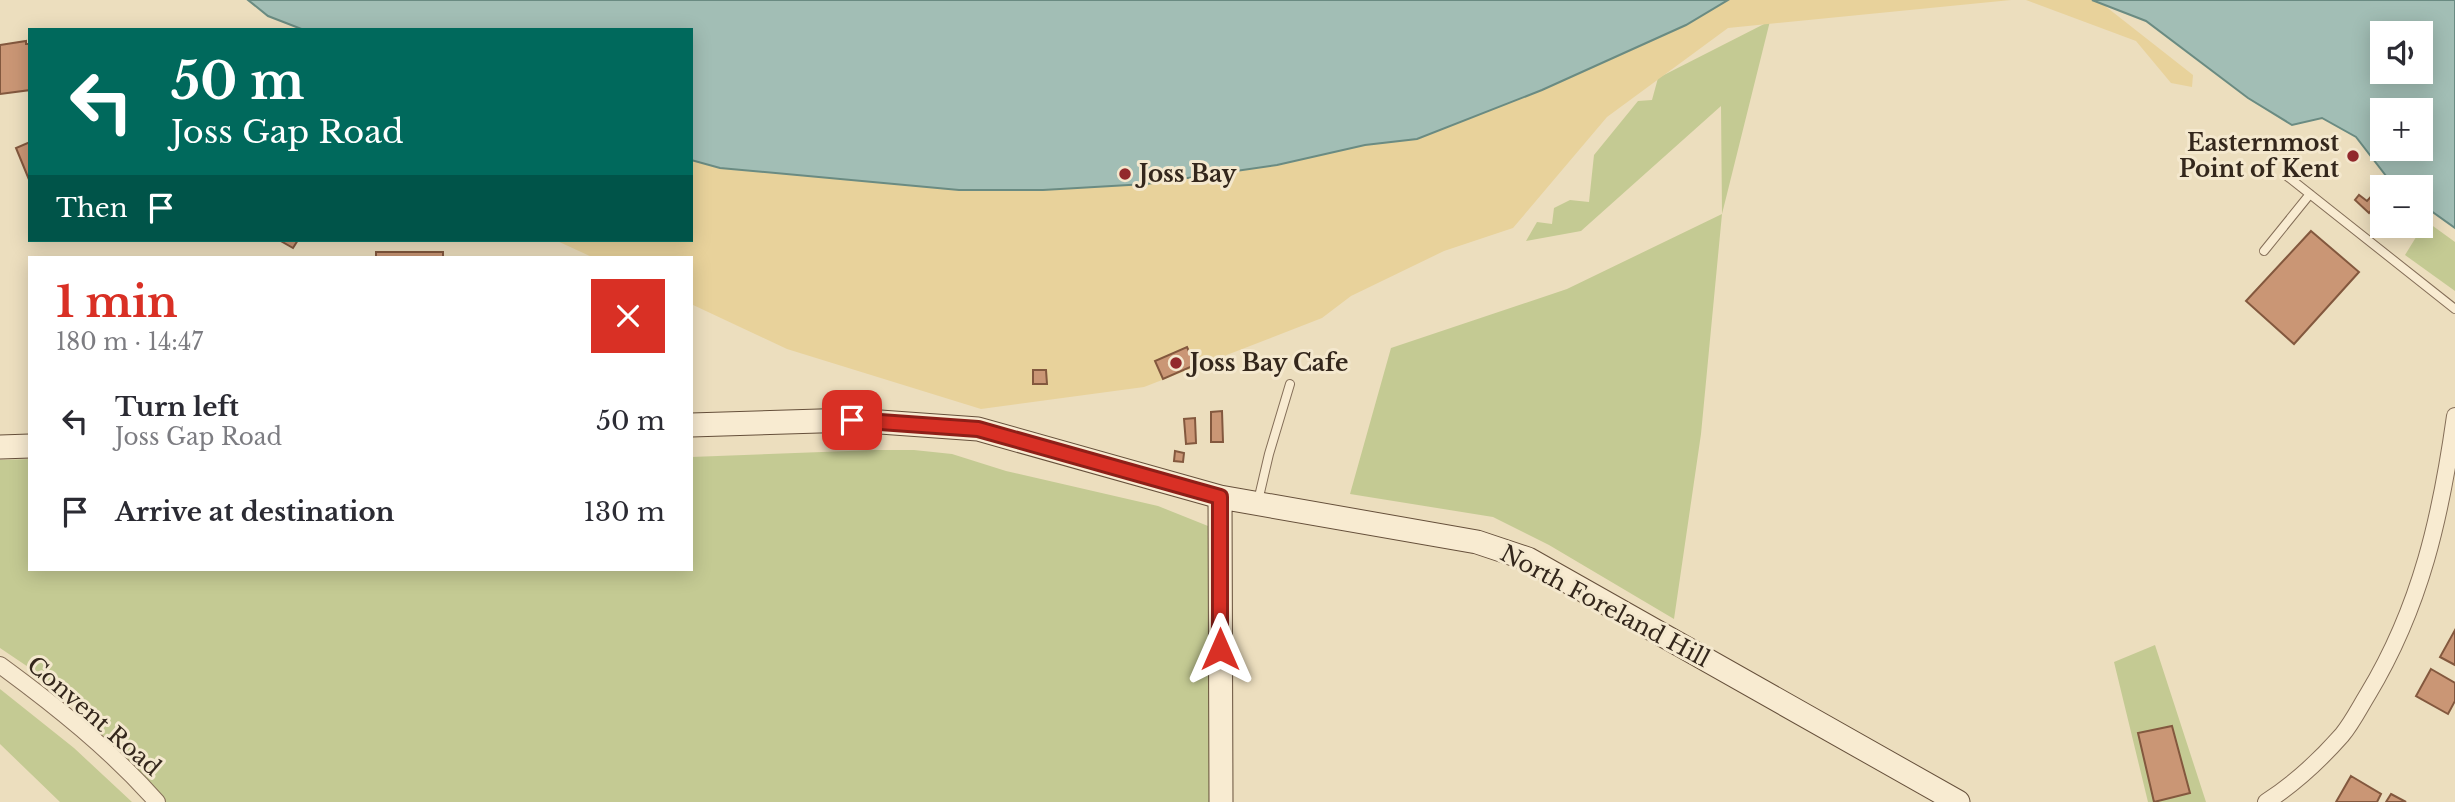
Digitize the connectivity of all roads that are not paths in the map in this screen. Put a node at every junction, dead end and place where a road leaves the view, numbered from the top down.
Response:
1 (2287, 176) dead end
2 (2310, 194) junction
3 (2264, 251) dead end
4 (2455, 309) edge
5 (1290, 384) dead end
6 (2455, 416) edge
7 (693, 425) edge
8 (28, 446) edge
9 (0, 447) edge
10 (1220, 497) junction
11 (1257, 504) junction
12 (0, 666) edge
13 (157, 802) edge
14 (1222, 802) edge
15 (1958, 802) edge
16 (2266, 802) edge

1 - 2 lane
2 - 3 lane
2 - 4 lane
5 - 11 lane
6 - 16 street
7 - 10 main road, North Foreland Hill
8 - 9 main road
10 - 11 main road, North Foreland Hill
10 - 14 main road
11 - 15 main road, North Foreland Hill
12 - 13 street, Convent Road

